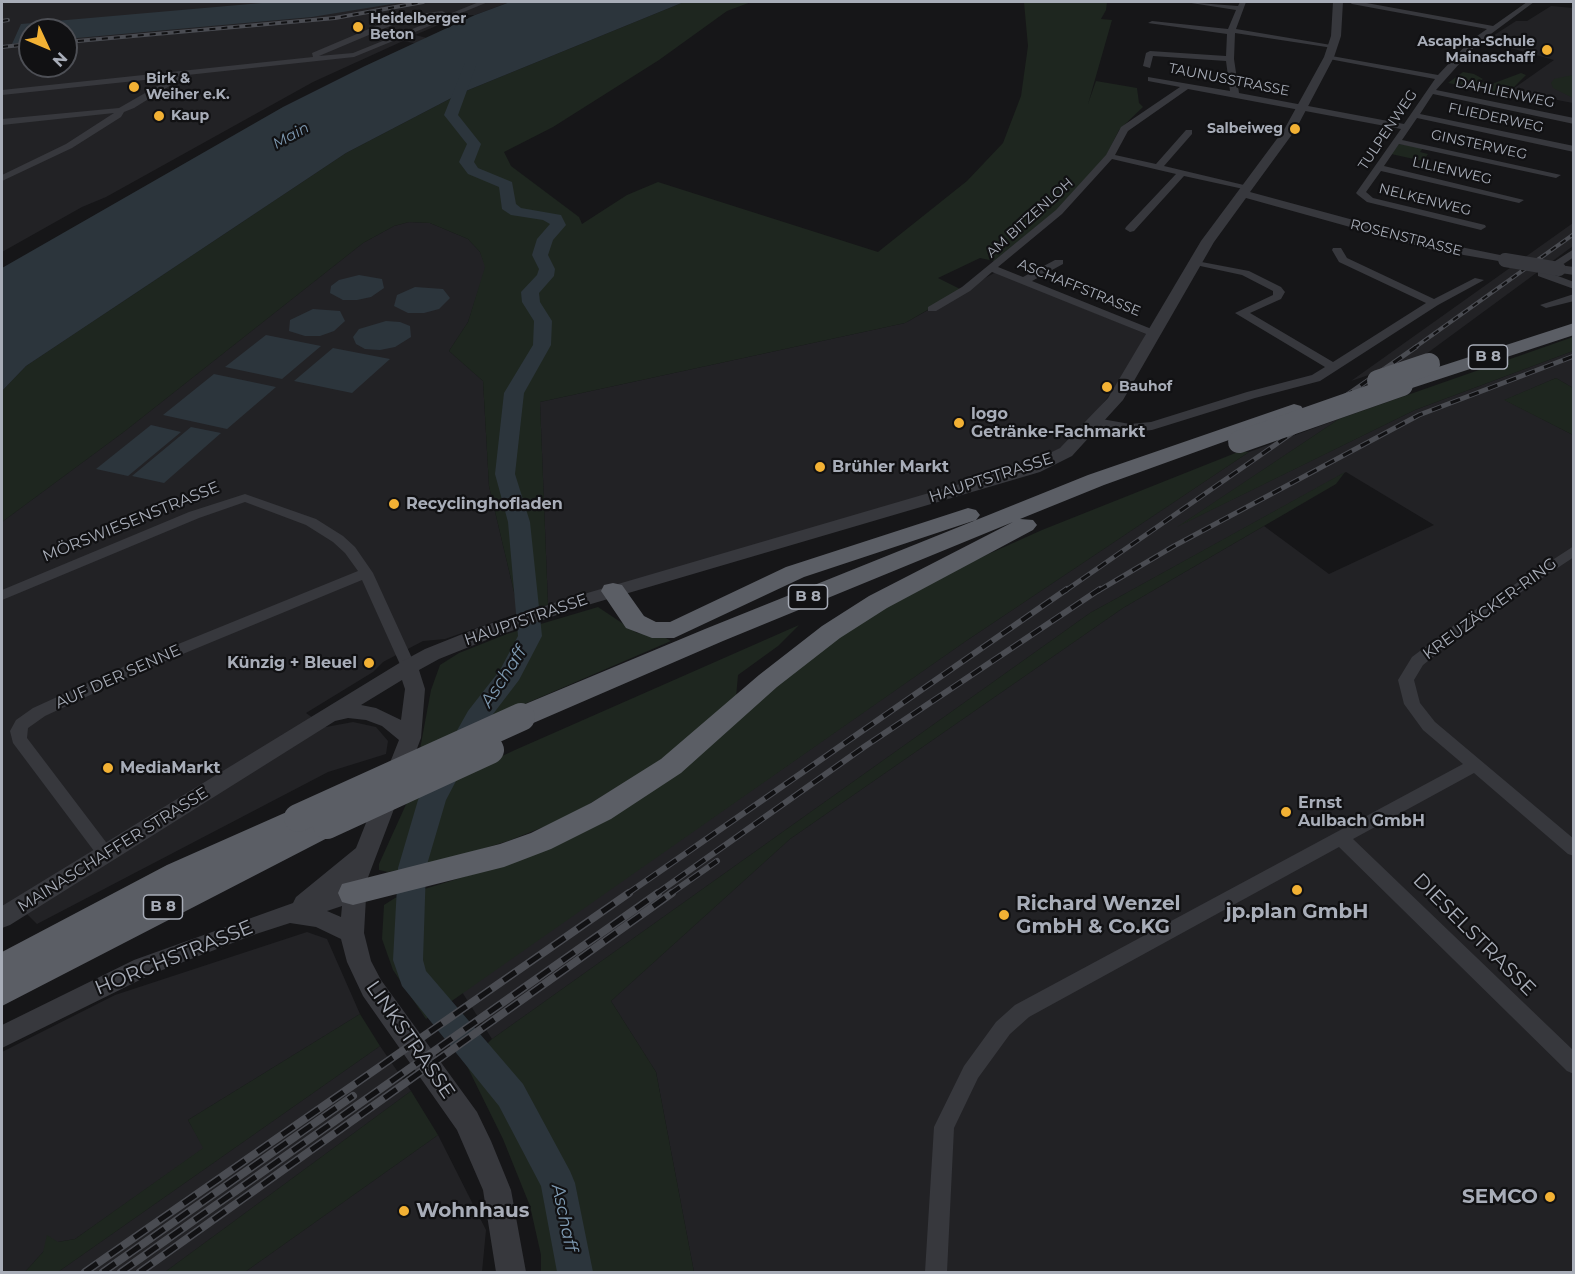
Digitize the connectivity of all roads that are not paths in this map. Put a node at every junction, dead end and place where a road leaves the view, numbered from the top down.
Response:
1 (484, 2) edge
2 (1189, 2) edge
3 (1338, 2) edge
4 (1352, 2) edge
5 (1401, 2) edge
6 (1518, 2) edge
7 (1530, 3) edge
8 (1241, 5) edge
9 (1394, 9) junction
10 (457, 11) junction
11 (1152, 23) dead end
12 (1493, 28) junction
13 (1231, 31) junction
14 (1331, 52) junction
15 (1230, 59) junction
16 (293, 63) junction
17 (1147, 66) dead end
18 (177, 76) junction
19 (1440, 78) junction
20 (1151, 79) dead end
21 (1185, 87) junction
22 (1430, 91) junction
23 (2, 92) edge
24 (1235, 95) junction
25 (1302, 107) junction
26 (120, 110) junction
27 (1414, 115) junction
28 (1574, 121) edge
29 (2, 122) edge
30 (1405, 127) junction
31 (1189, 132) dead end
32 (1396, 141) junction
33 (1574, 149) edge
34 (1110, 156) junction
35 (1158, 167) junction
36 (1379, 168) junction
37 (1182, 173) junction
38 (1556, 175) dead end
39 (2, 177) edge
40 (1243, 190) junction
41 (1362, 197) joint
42 (1519, 200) dead end
43 (1481, 227) dead end
44 (1130, 229) dead end
45 (1336, 250) dead end
46 (1574, 252) edge
47 (1059, 262) dead end
48 (1195, 262) junction
49 (993, 269) junction
50 (1574, 271) edge
51 (1479, 280) dead end
52 (1022, 282) junction
53 (1574, 286) edge
54 (1574, 297) edge
55 (1434, 303) junction
56 (1546, 305) dead end
57 (933, 309) dead end
58 (1574, 317) edge
59 (1574, 329) edge
60 (1155, 334) junction
61 (1335, 368) junction
62 (1096, 422) junction
63 (1096, 480) junction
64 (1033, 521) junction
65 (1574, 550) edge
66 (366, 573) junction
67 (613, 591) junction
68 (2, 595) edge
69 (449, 647) junction
70 (408, 667) junction
71 (416, 689) junction
72 (330, 715) junction
73 (521, 726) junction
74 (410, 738) junction
75 (1473, 766) junction
76 (312, 822) junction
77 (1341, 838) junction
78 (1574, 849) edge
79 (365, 851) junction
80 (106, 854) junction
81 (365, 890) junction
82 (290, 914) junction
83 (2, 918) edge
84 (352, 933) junction
85 (2, 967) edge
86 (2, 992) edge
87 (2, 1037) edge
88 (1574, 1065) edge
89 (511, 1272) edge
90 (936, 1272) edge

1 - 10 street
2 - 8 street
3 - 14 street, HAUPTSTRASSE
4 - 9 street
5 - 9 street
6 - 7 street
7 - 12 street, TULPENWEG
8 - 13 street
9 - 12 street
10 - 16 street
10 - 16 street
11 - 13 street
12 - 19 street, TULPENWEG
13 - 14 street
13 - 15 street
14 - 19 street
14 - 25 street, HAUPTSTRASSE
15 - 17 street
15 - 24 street
16 - 18 street
18 - 23 street
18 - 26 street
19 - 22 street, TULPENWEG
20 - 21 street, TAUNUSSTRASSE
21 - 24 street, TAUNUSSTRASSE
21 - 34 street, AM BITZENLOH
22 - 27 street, TULPENWEG
22 - 28 street, DAHLIENWEG
24 - 25 street, TAUNUSSTRASSE
25 - 30 street
25 - 40 street, HAUPTSTRASSE
26 - 29 street
26 - 39 street
27 - 30 street, TULPENWEG
27 - 33 street, FLIEDERWEG
30 - 32 street, TULPENWEG
31 - 35 street
32 - 36 street, TULPENWEG
32 - 38 street, GINSTERWEG
34 - 35 street
34 - 49 street, AM BITZENLOH
35 - 37 street
36 - 41 street, TULPENWEG
36 - 42 street, LILIENWEG
37 - 40 street
37 - 44 street
40 - 48 street, HAUPTSTRASSE
40 - 50 street, ROSENSTRASSE, bridge
41 - 43 street, NELKENWEG
45 - 55 street
46 - 53 street
47 - 52 street
48 - 60 street, HAUPTSTRASSE
48 - 61 street
49 - 52 street, ASCHAFFSTRASSE
49 - 57 street, AM BITZENLOH
51 - 55 street
52 - 60 street, ASCHAFFSTRASSE
54 - 56 street
55 - 61 street
58 - 63 highway, B 8, bridge
59 - 64 highway, B 8, bridge
60 - 62 street, HAUPTSTRASSE
61 - 62 street
62 - 67 street, HAUPTSTRASSE
63 - 67 highway
63 - 73 highway, B 8
64 - 73 highway, B 8
64 - 81 highway
65 - 75 street, KREUZÄCKER-RING
66 - 68 street, MÖRSWIESENSTRASSE
66 - 70 street, MÖRSWIESENSTRASSE
66 - 80 street, AUF DER SENNE
67 - 69 street, HAUPTSTRASSE
69 - 70 street, HAUPTSTRASSE
69 - 71 street
70 - 71 street, LINKSTRASSE
70 - 72 street, MAINASCHAFFER STRASSE
71 - 74 street, LINKSTRASSE
72 - 74 street
72 - 80 street, MAINASCHAFFER STRASSE
73 - 76 highway, B 8, bridge
74 - 79 street, LINKSTRASSE
75 - 77 street
75 - 78 street, KREUZÄCKER-RING
76 - 85 highway, B 8
76 - 86 highway, B 8
77 - 88 street, DIESELSTRASSE
77 - 90 street
79 - 81 street, LINKSTRASSE
79 - 82 street
80 - 83 street, MAINASCHAFFER STRASSE
81 - 82 street, HORCHSTRASSE
81 - 84 street, LINKSTRASSE
82 - 84 street
82 - 87 street, HORCHSTRASSE
84 - 89 street, LINKSTRASSE

